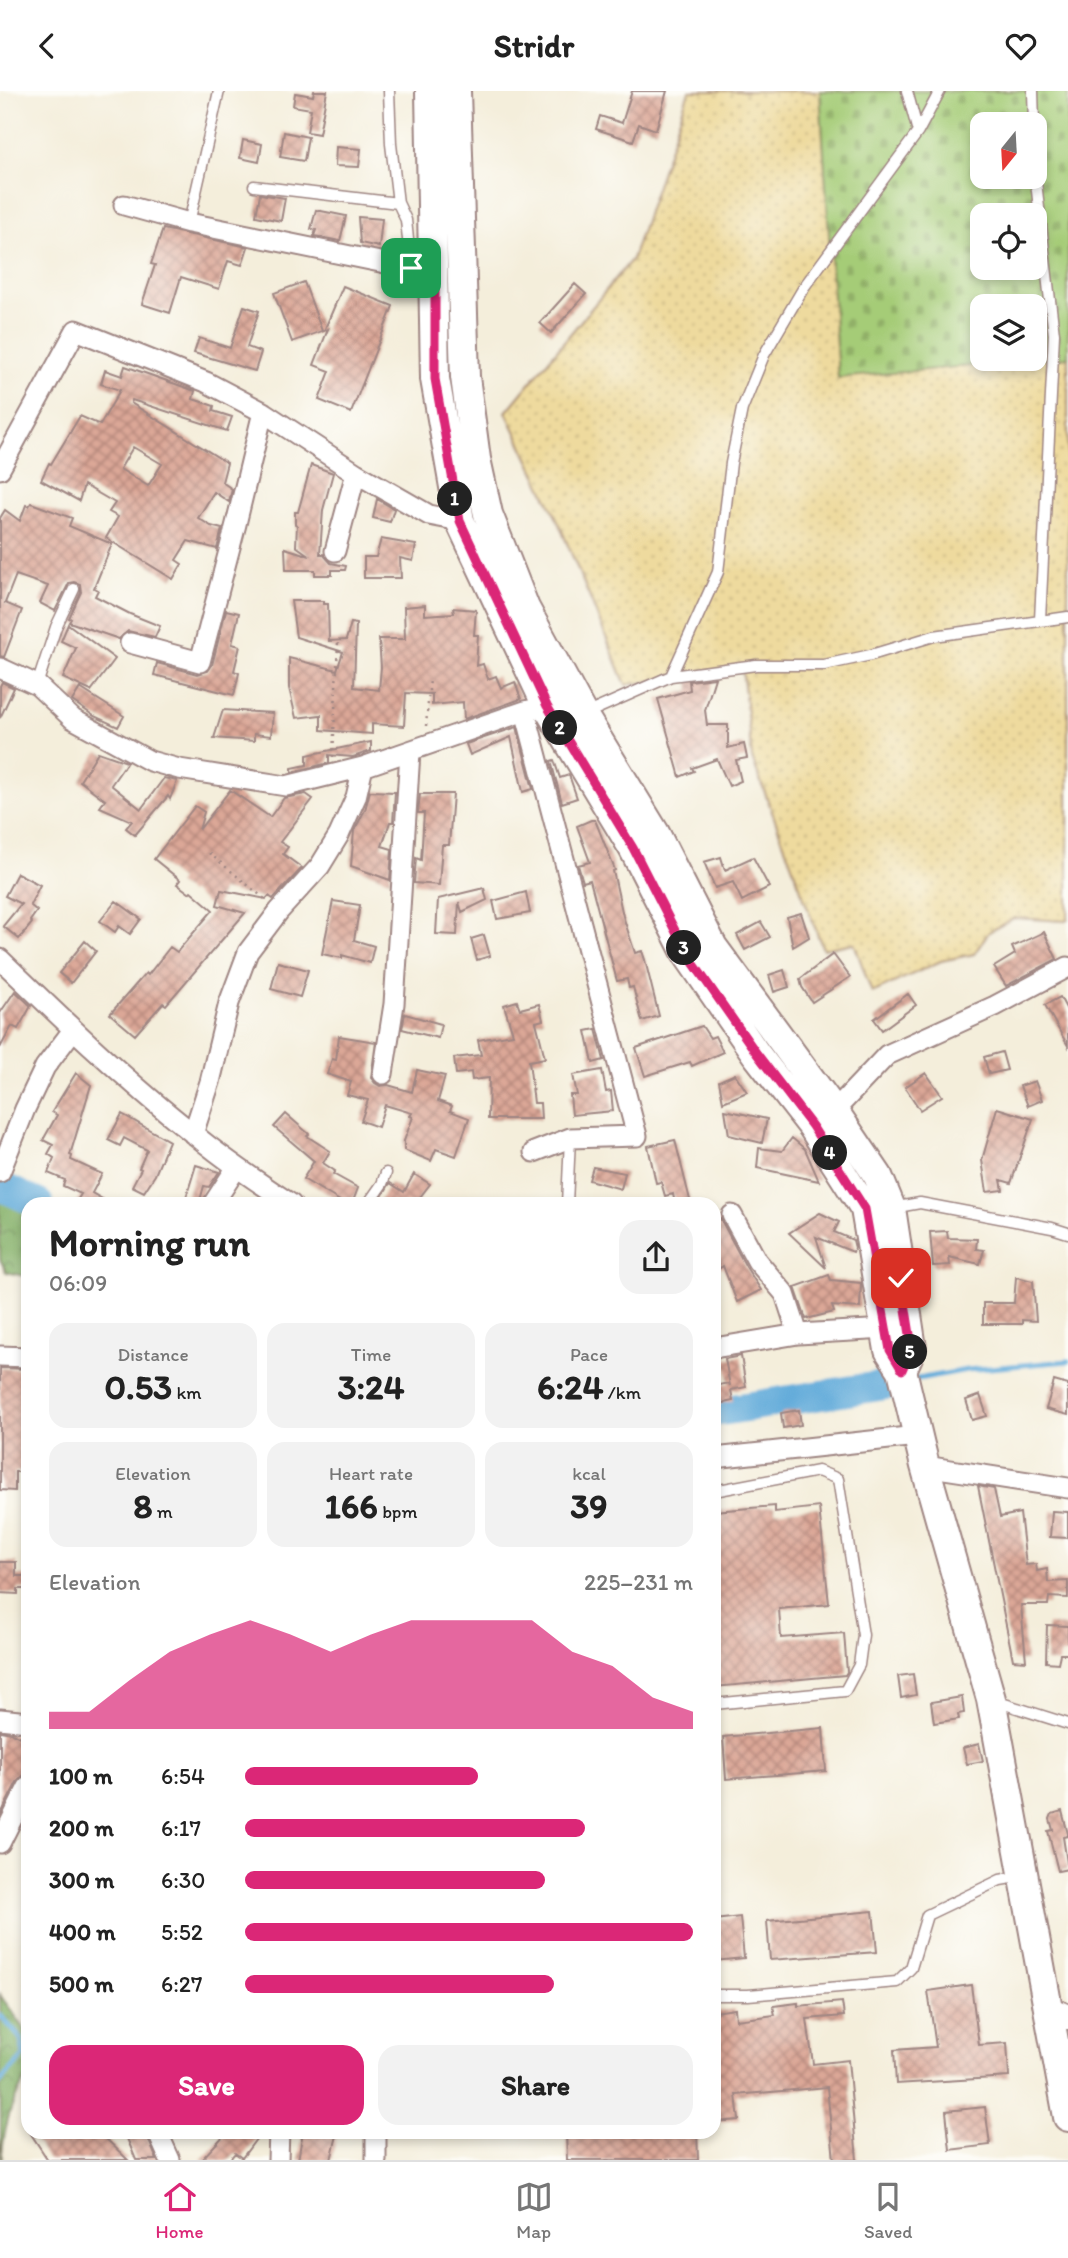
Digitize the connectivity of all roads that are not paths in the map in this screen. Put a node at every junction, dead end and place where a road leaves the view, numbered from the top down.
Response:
1 (219, 91) edge
2 (389, 91) edge
3 (430, 91) edge
4 (456, 91) edge
5 (907, 91) edge
6 (940, 91) edge
7 (1032, 91) edge
8 (1033, 112) edge
9 (918, 132) junction
10 (254, 186) dead end
11 (1037, 189) edge
12 (398, 203) junction
13 (124, 205) dead end
14 (189, 223) junction
15 (423, 270) junction
16 (263, 412) junction
17 (0, 469) edge
18 (356, 473) junction
19 (460, 521) junction
20 (335, 551) dead end
21 (74, 589) dead end
22 (1068, 617) edge
23 (1041, 620) junction
24 (130, 643) dead end
25 (0, 668) edge
26 (671, 676) junction
27 (37, 685) junction
28 (536, 708) junction
29 (583, 715) junction
30 (417, 749) junction
31 (363, 767) junction
32 (0, 959) edge
33 (1068, 967) edge
34 (73, 1030) junction
35 (383, 1074) dead end
36 (834, 1111) junction
37 (193, 1134) junction
38 (570, 1138) junction
39 (534, 1151) dead end
40 (237, 1167) junction
41 (0, 1172) edge
42 (386, 1173) dead end
43 (218, 1197) edge
44 (280, 1197) edge
45 (373, 1197) edge
46 (567, 1197) edge
47 (891, 1208) junction
48 (732, 1215) dead end
49 (1068, 1233) edge
50 (887, 1329) junction
51 (798, 1333) junction
52 (721, 1347) edge
53 (0, 1356) edge
54 (21, 1357) edge
55 (902, 1370) junction
56 (917, 1436) junction
57 (721, 1457) edge
58 (925, 1466) junction
59 (1068, 1488) edge
60 (721, 1490) edge
61 (991, 1699) junction
62 (721, 1703) edge
63 (0, 1719) edge
64 (21, 1721) edge
65 (1068, 1724) edge
66 (21, 1801) edge
67 (0, 1843) edge
68 (1024, 1876) junction
69 (721, 1995) edge
70 (1058, 2013) edge
71 (1068, 2117) edge
72 (161, 2139) edge
73 (279, 2139) edge
74 (376, 2139) edge
75 (170, 2160) edge
76 (278, 2160) edge
77 (376, 2160) edge

1 - 14 lane
2 - 12 lane
3 - 15 main road
4 - 29 main road
5 - 9 lane
6 - 9 lane
7 - 8 lane
9 - 26 lane
10 - 12 lane
11 - 23 lane
12 - 15 lane
13 - 14 street
14 - 15 street
15 - 19 main road
16 - 17 street
16 - 18 street
16 - 24 street
18 - 19 street
18 - 20 street
19 - 28 main road
21 - 27 lane
22 - 23 lane
23 - 26 lane
25 - 27 street
26 - 29 lane
27 - 31 street
28 - 30 street
28 - 38 street
28 - 50 main road
29 - 36 main road
30 - 31 street
30 - 35 street
31 - 37 street
32 - 34 street
33 - 36 street
34 - 37 street
34 - 41 street
36 - 47 main road
37 - 40 street
38 - 39 street
38 - 46 lane
40 - 43 street
40 - 44 street
42 - 45 lane
47 - 49 lane
47 - 55 main road
48 - 51 street
50 - 51 street
50 - 55 main road
51 - 52 street
53 - 54 street
55 - 56 main road
56 - 57 street
56 - 58 main road
58 - 59 street
58 - 61 main road
60 - 62 lane
61 - 65 lane
61 - 68 main road
63 - 64 street
66 - 67 street
68 - 69 lane
68 - 70 main road
70 - 71 main road
72 - 75 street
73 - 76 street
74 - 77 street

